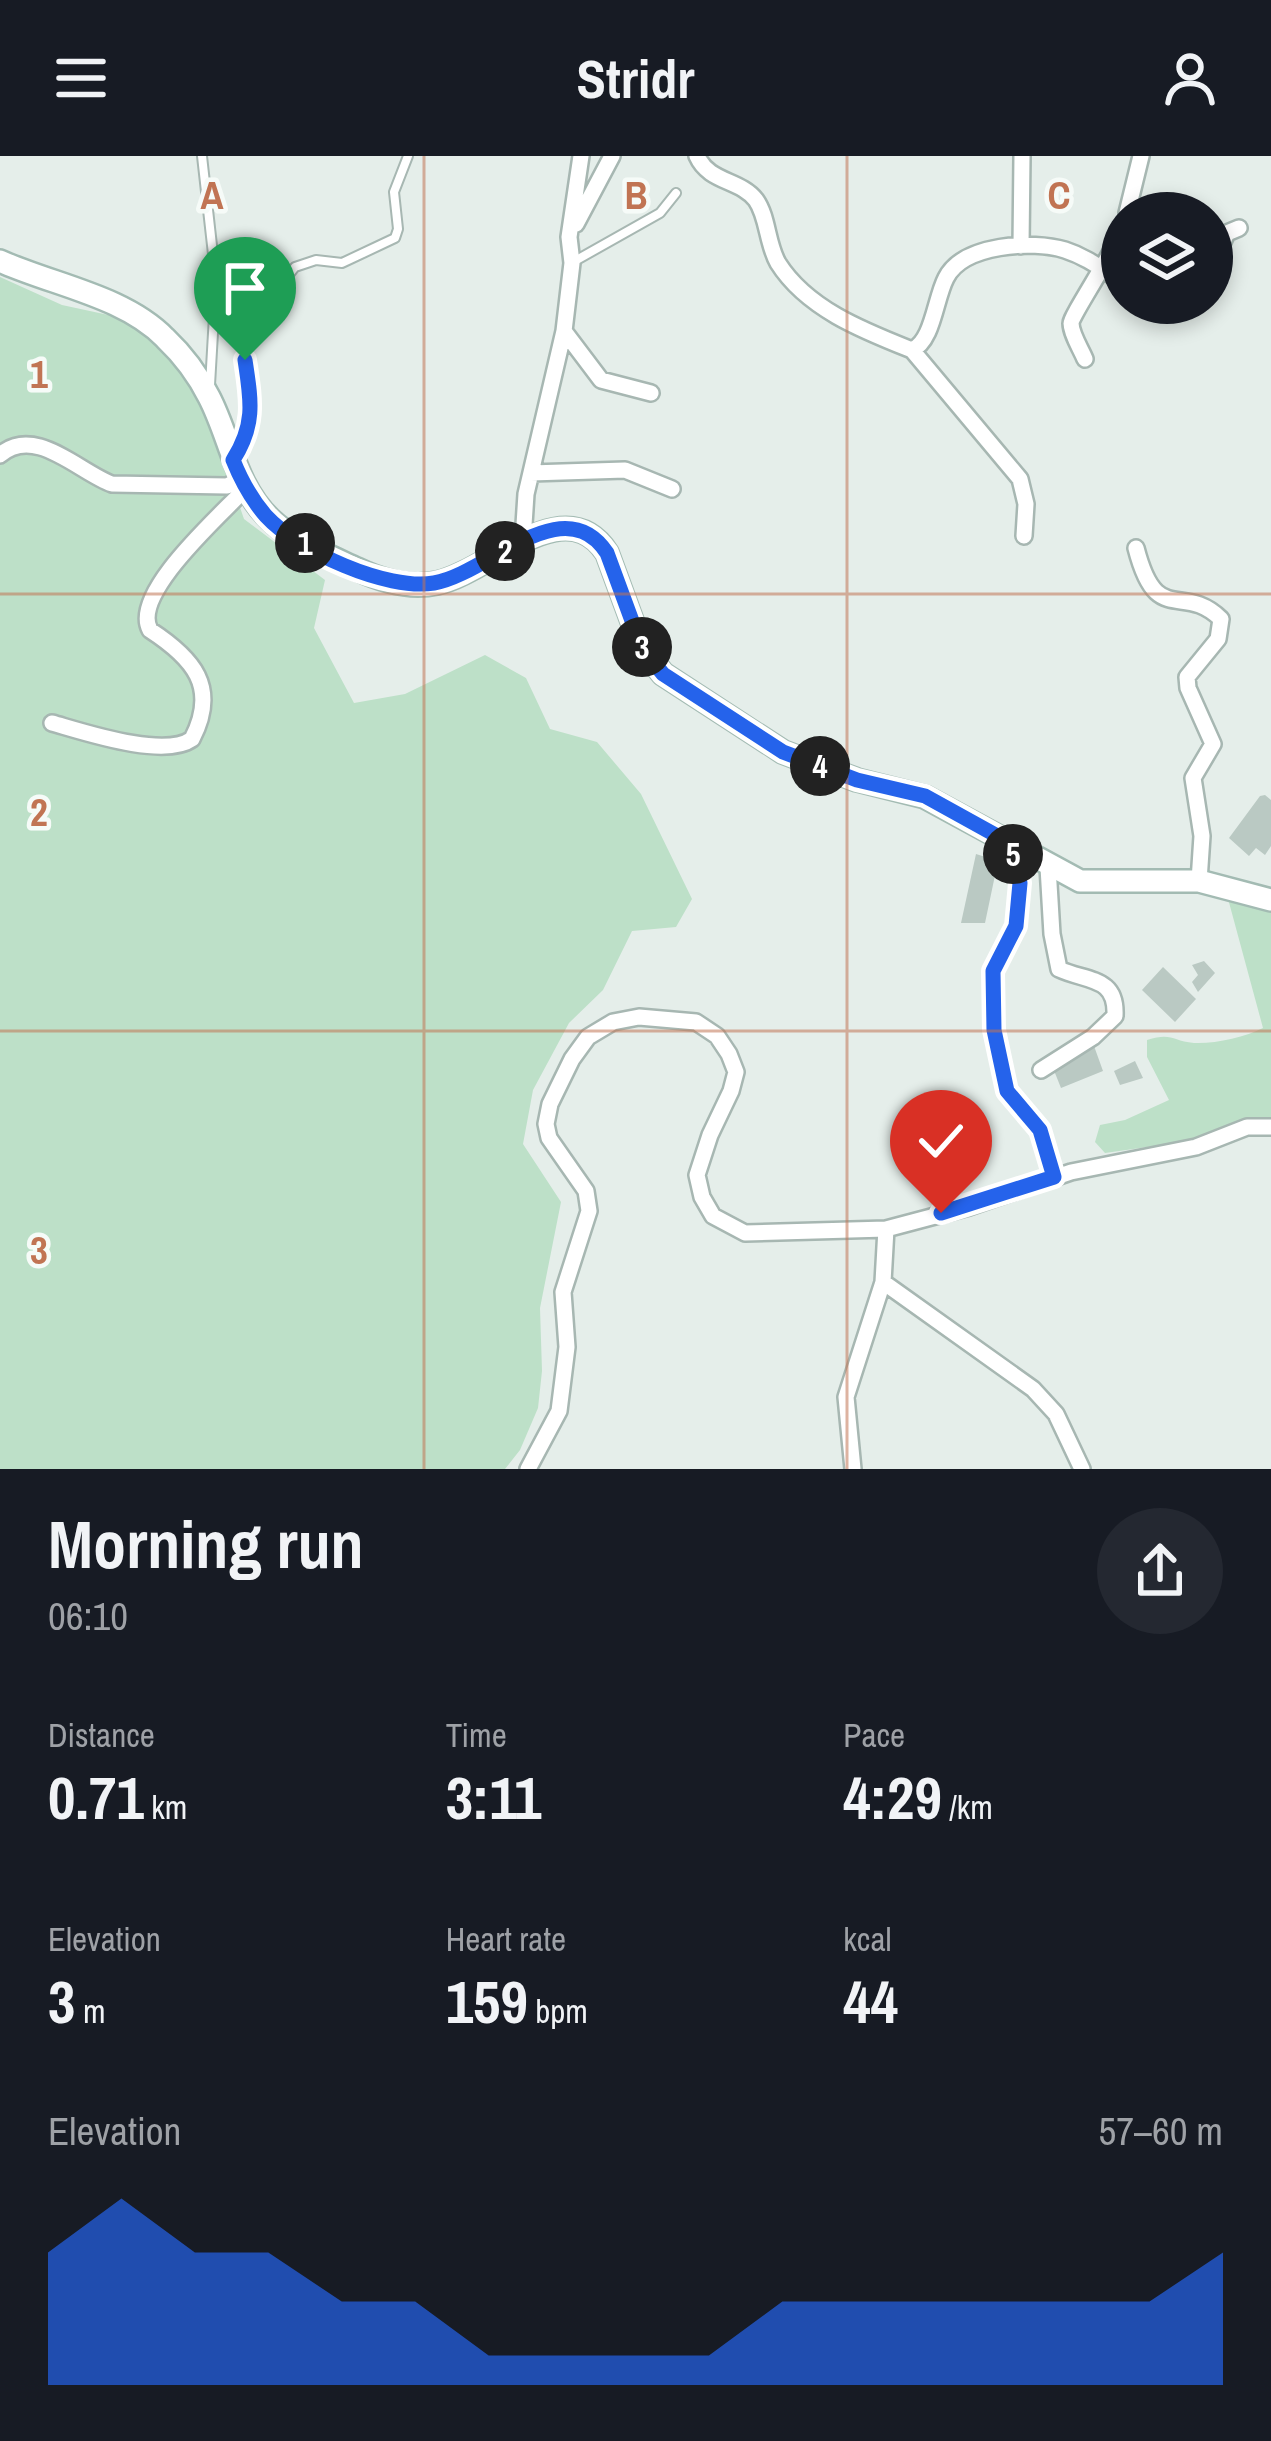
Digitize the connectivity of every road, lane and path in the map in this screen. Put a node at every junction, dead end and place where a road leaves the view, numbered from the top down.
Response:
1 (202, 156) edge
2 (409, 156) edge
3 (581, 156) edge
4 (612, 156) edge
5 (697, 156) edge
6 (1022, 156) edge
7 (1142, 156) edge
8 (1133, 192) edge
9 (676, 194) dead end
10 (1239, 228) dead end
11 (1233, 230) edge
12 (568, 237) junction
13 (1021, 246) junction
14 (0, 261) edge
15 (572, 263) junction
16 (1101, 268) edge
17 (1101, 273) edge
18 (564, 331) junction
19 (912, 350) junction
20 (1085, 359) dead end
21 (651, 393) dead end
22 (210, 399) junction
23 (0, 454) edge
24 (531, 472) junction
25 (240, 476) junction
26 (672, 489) dead end
27 (1024, 536) dead end
28 (523, 540) junction
29 (1136, 548) dead end
30 (52, 723) dead end
31 (1010, 843) junction
32 (1048, 866) junction
33 (1199, 880) junction
34 (1271, 900) edge
35 (1041, 1070) dead end
36 (1271, 1127) edge
37 (1054, 1177) junction
38 (886, 1229) junction
39 (883, 1282) junction
40 (528, 1469) edge
41 (853, 1469) edge
42 (1082, 1469) edge

1 - 22 lane
2 - 25 lane
3 - 12 street
4 - 12 street
5 - 19 street
6 - 13 street
7 - 8 street
9 - 15 lane
10 - 11 street
12 - 15 street
13 - 16 street
13 - 19 street
14 - 22 street
15 - 18 street
17 - 20 street
18 - 21 street
18 - 24 street
19 - 27 street
22 - 25 street
23 - 25 street
24 - 26 street
24 - 28 street
25 - 28 street
25 - 30 street
28 - 31 street
29 - 33 street
31 - 32 street
31 - 37 path
32 - 33 street
32 - 35 street
33 - 34 street
36 - 37 street
37 - 38 street
38 - 39 street
38 - 40 street
39 - 41 street
39 - 42 street

